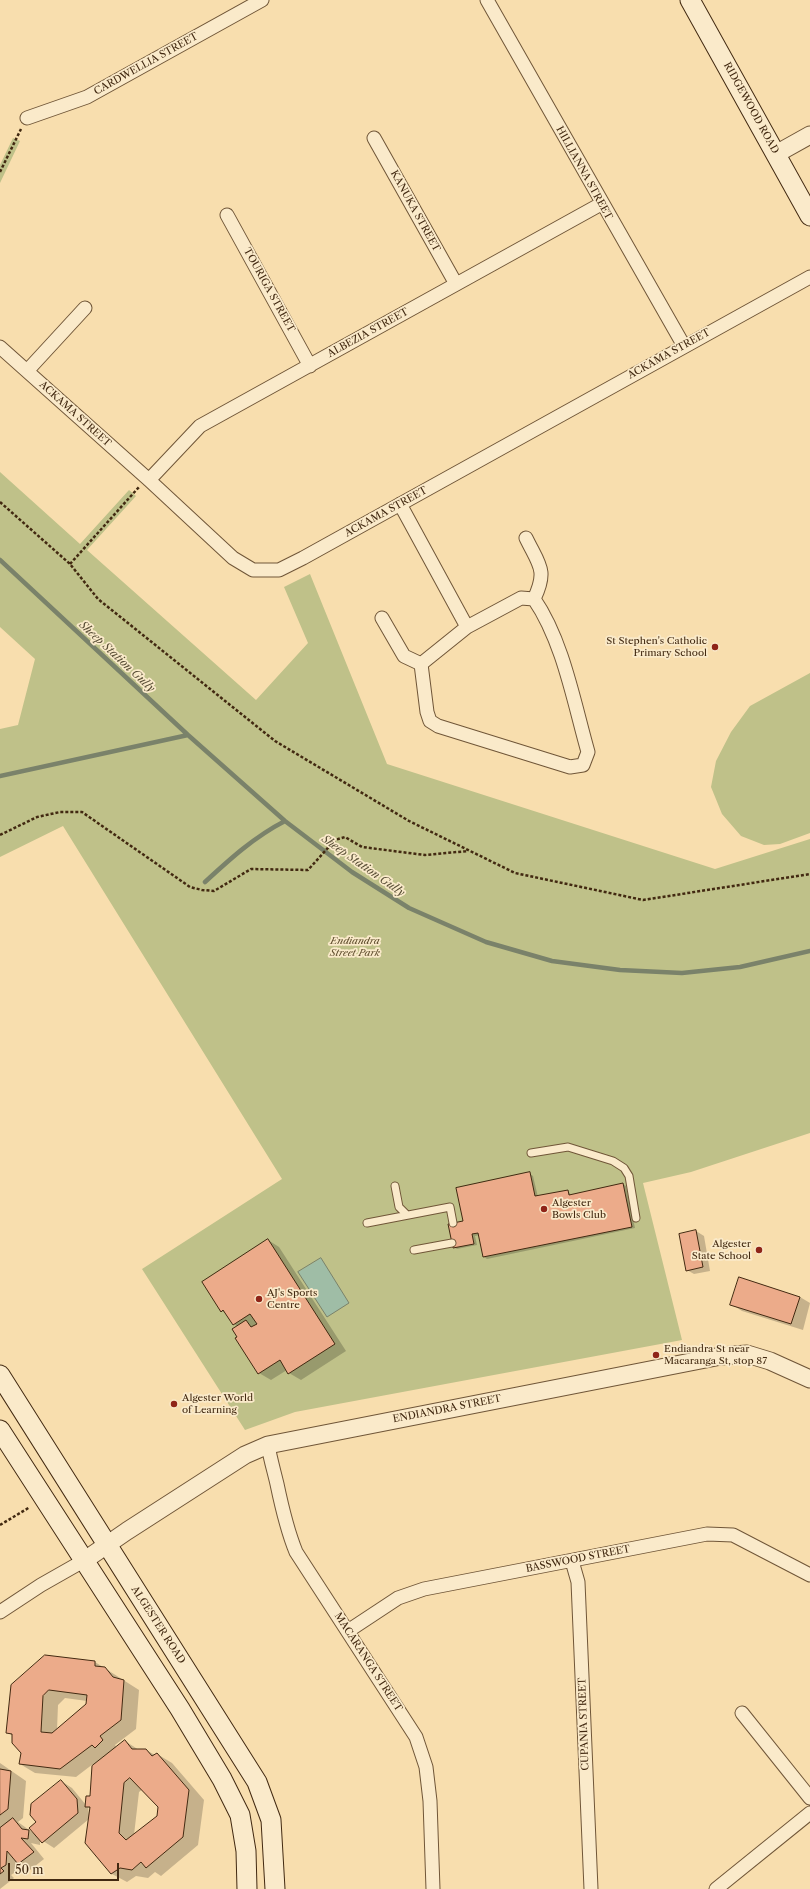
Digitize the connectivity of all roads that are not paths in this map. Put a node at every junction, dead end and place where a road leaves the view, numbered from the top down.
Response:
1 (262, 0) edge
2 (487, 0) edge
3 (690, 0) edge
4 (27, 118) road end
5 (810, 135) edge
6 (374, 138) dead end
7 (776, 154) junction
8 (601, 204) junction
9 (227, 215) dead end
10 (810, 216) edge
11 (810, 277) edge
12 (456, 284) junction
13 (84, 308) dead end
14 (684, 346) junction
15 (0, 347) edge
16 (310, 366) junction
17 (27, 371) junction
18 (149, 480) junction
19 (400, 504) junction
20 (526, 538) dead end
21 (534, 599) junction
22 (382, 618) dead end
23 (467, 627) junction
24 (421, 664) junction
25 (531, 1153) dead end
26 (395, 1186) dead end
27 (407, 1215) junction
28 (636, 1218) dead end
29 (367, 1223) dead end
30 (453, 1223) dead end
31 (452, 1243) dead end
32 (414, 1250) dead end
33 (0, 1375) edge
34 (810, 1379) edge
35 (0, 1389) edge
36 (16, 1401) junction
37 (0, 1430) edge
38 (268, 1445) junction
39 (107, 1545) junction
40 (85, 1560) junction
41 (572, 1561) junction
42 (810, 1575) edge
43 (0, 1612) edge
44 (348, 1631) junction
45 (742, 1713) dead end
46 (810, 1798) edge
47 (810, 1813) edge
48 (247, 1889) edge
49 (276, 1889) edge
50 (433, 1889) edge
51 (591, 1889) edge
52 (716, 1889) edge

1 - 4 street, CARDWELLIA STREET
2 - 8 street, HILLIANNA STREET
3 - 7 main road, RIDGEWOOD ROAD
5 - 7 street
6 - 12 street, KANUKA STREET
7 - 10 main road, RIDGEWOOD ROAD
8 - 12 street, ALBEZIA STREET
8 - 14 street, HILLIANNA STREET
9 - 16 street, TOURIGA STREET
11 - 14 street, ACKAMA STREET
12 - 16 street, ALBEZIA STREET
13 - 17 street
14 - 19 street, ACKAMA STREET
15 - 17 street, ACKAMA STREET
16 - 18 street, ALBEZIA STREET
17 - 18 street, ACKAMA STREET
18 - 19 street, ACKAMA STREET
19 - 23 street
20 - 21 street
21 - 23 street
21 - 24 street
22 - 24 street
23 - 24 street
25 - 28 lane
26 - 27 lane
27 - 29 lane
27 - 30 lane
31 - 32 lane
33 - 36 main road, ALGESTER ROAD
34 - 38 street, ENDIANDRA STREET
35 - 36 street
36 - 39 main road, ALGESTER ROAD
37 - 40 main road
38 - 39 street, ENDIANDRA STREET
38 - 44 street, MACARANGA STREET
39 - 40 street, ENDIANDRA STREET
39 - 49 main road, ALGESTER ROAD
40 - 43 street
40 - 48 main road
41 - 42 street, BASSWOOD STREET
41 - 44 street, BASSWOOD STREET
41 - 51 street, CUPANIA STREET
44 - 50 street, MACARANGA STREET
45 - 46 street
47 - 52 street

